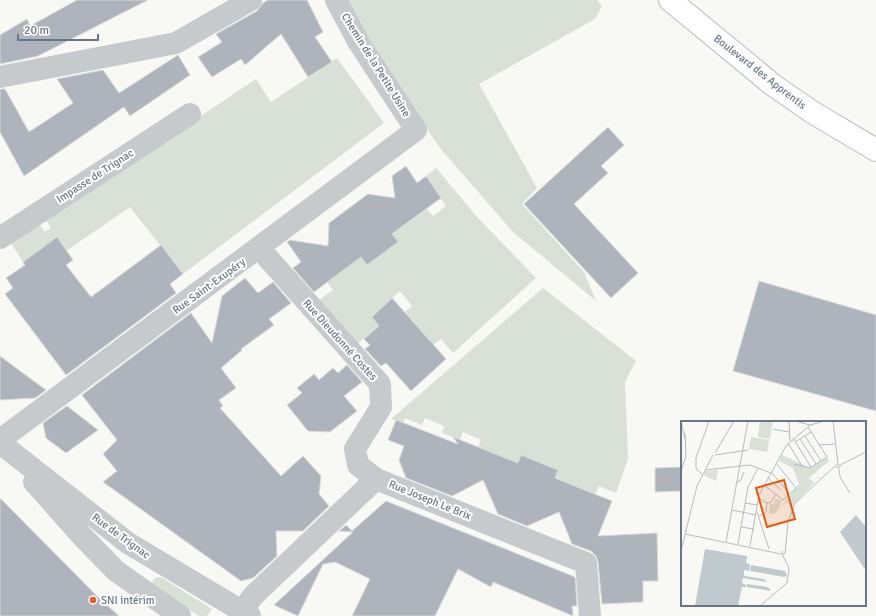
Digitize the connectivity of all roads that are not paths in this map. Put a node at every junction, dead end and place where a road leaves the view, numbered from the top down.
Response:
1 (250, 0) edge
2 (336, 0) edge
3 (670, 0) edge
4 (0, 77) edge
5 (190, 114) dead end
6 (416, 130) joint
7 (876, 150) edge
8 (0, 238) edge
9 (259, 248) junction
10 (0, 442) edge
11 (376, 479) junction
12 (246, 614) edge
13 (180, 616) edge
14 (590, 616) edge

1 - 4 street
2 - 6 street, Chemin de la Petite Usine
3 - 7 main road, Boulevard des Apprentis
5 - 8 street, Impasse de Trignac
6 - 9 street, Rue Saint-Exupéry
9 - 10 street, Rue Saint-Exupéry
9 - 11 street, Rue Dieudonné Costes
10 - 12 street, Rue de Trignac
10 - 13 street, Rue de Trignac
11 - 12 street, Rue Joseph Le Brix
11 - 14 street, Rue Joseph Le Brix

